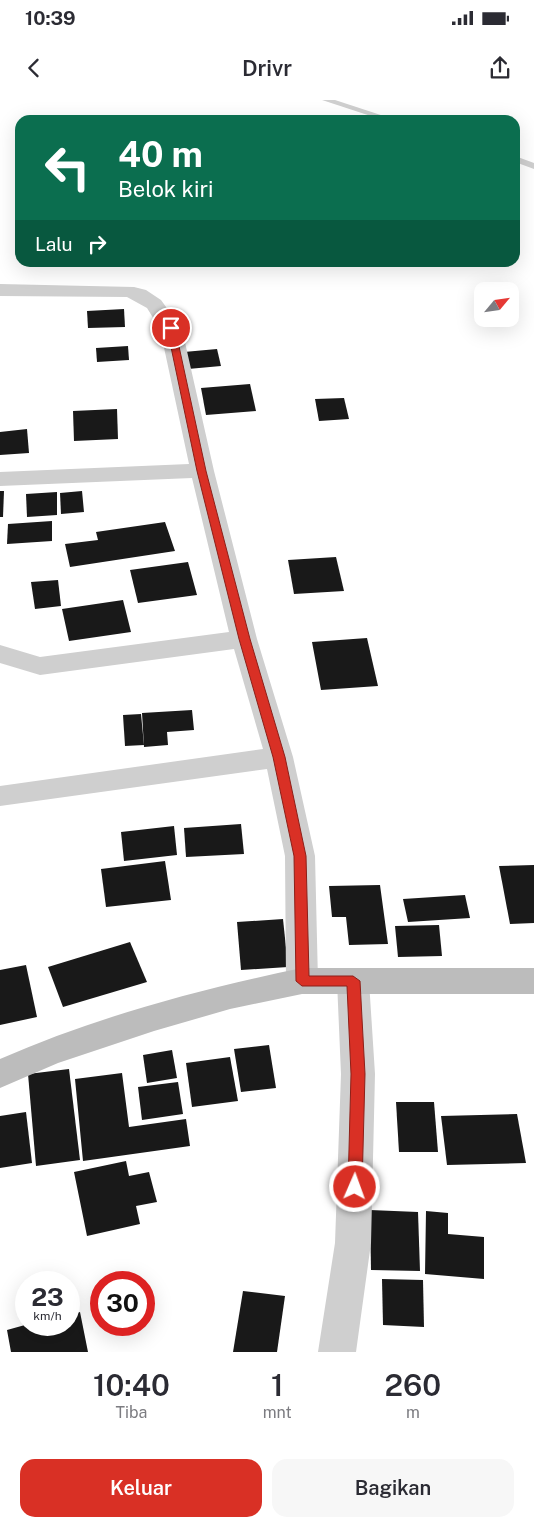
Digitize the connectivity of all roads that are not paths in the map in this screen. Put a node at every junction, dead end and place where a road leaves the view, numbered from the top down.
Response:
1 (326, 100) edge
2 (376, 115) edge
3 (520, 161) edge
4 (534, 166) edge
5 (0, 290) edge
6 (202, 471) junction
7 (0, 479) edge
8 (244, 639) junction
9 (0, 654) edge
10 (279, 757) junction
11 (0, 796) edge
12 (302, 981) junction
13 (353, 981) junction
14 (534, 981) edge
15 (0, 1074) edge
16 (337, 1352) edge

1 - 2 lane
3 - 4 lane
5 - 6 street
6 - 7 street
6 - 8 street
8 - 9 street
8 - 10 street
10 - 11 street
10 - 12 street
12 - 13 street
12 - 15 street
13 - 14 street
13 - 16 street

